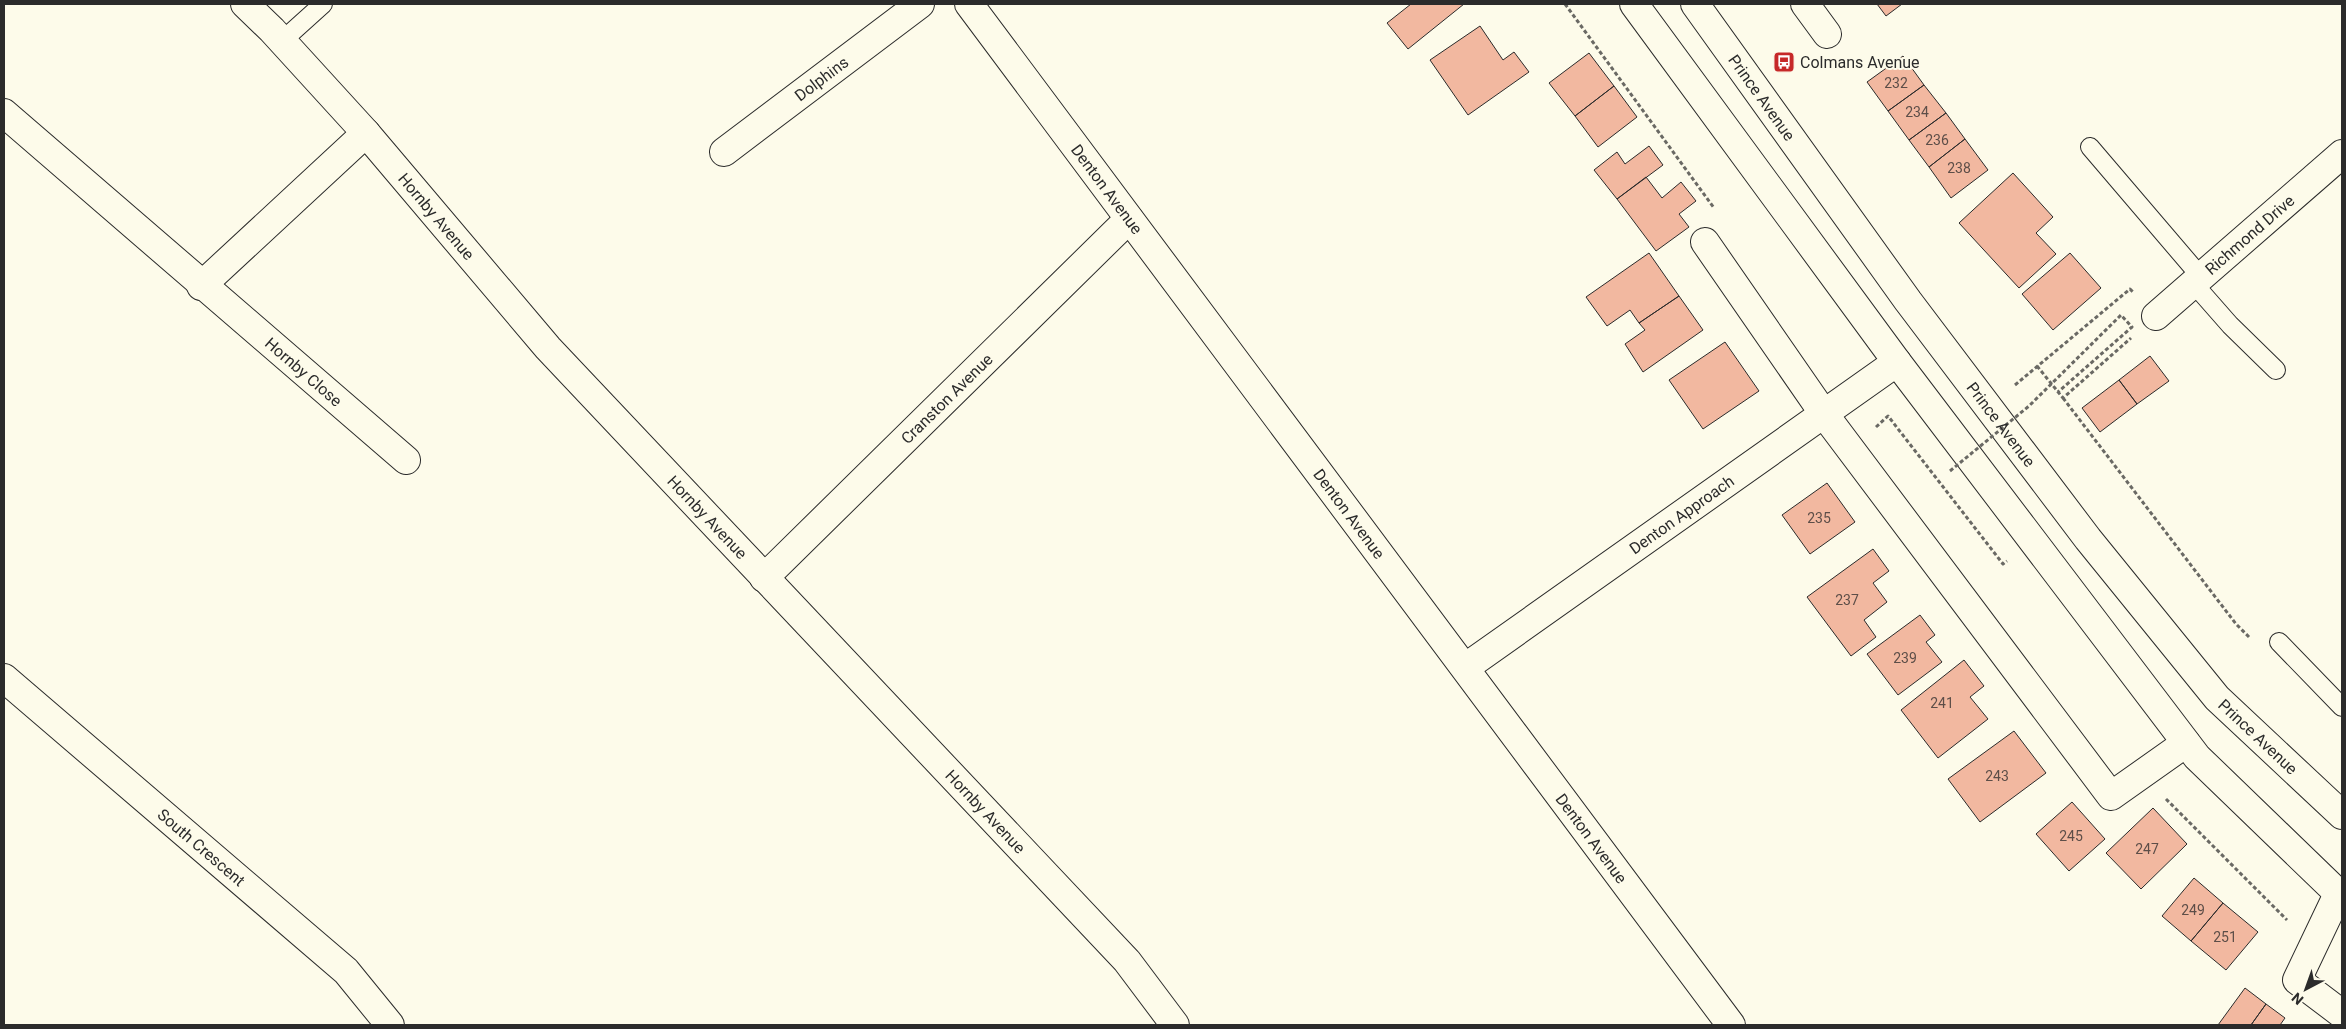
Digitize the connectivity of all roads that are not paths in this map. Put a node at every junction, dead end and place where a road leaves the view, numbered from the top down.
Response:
1 (245, 4) edge
2 (323, 4) edge
3 (920, 4) edge
4 (969, 4) edge
5 (1634, 4) edge
6 (1695, 4) edge
7 (1806, 4) edge
8 (1827, 34) dead end
9 (282, 41) junction
10 (4, 113) edge
11 (366, 133) junction
12 (2090, 147) dead end
13 (724, 152) dead end
14 (2342, 154) edge
15 (1129, 219) junction
16 (1705, 242) dead end
17 (2198, 280) junction
18 (202, 286) junction
19 (2156, 316) road end
20 (1897, 362) junction
21 (2276, 370) dead end
22 (1824, 414) junction
23 (406, 460) dead end
24 (764, 578) junction
25 (2279, 642) dead end
26 (1466, 667) junction
27 (4, 678) edge
28 (2342, 707) edge
29 (2186, 742) junction
30 (2342, 815) edge
31 (2340, 896) edge
32 (2342, 1014) edge
33 (390, 1025) edge
34 (1175, 1025) edge
35 (1731, 1025) edge

1 - 9 main road, Hornby Avenue
2 - 9 lane
3 - 13 main road, Dolphins
4 - 15 main road, Denton Avenue
5 - 20 main road
6 - 30 main road, Prince Avenue
7 - 8 main road
9 - 11 main road, Hornby Avenue
10 - 18 main road, Hornby Close
11 - 18 main road
11 - 24 main road, Hornby Avenue
12 - 17 lane
14 - 17 main road, Richmond Drive
15 - 24 main road, Cranston Avenue
15 - 26 main road, Denton Avenue
16 - 22 main road
17 - 19 main road, Richmond Drive
17 - 21 lane
18 - 23 main road, Hornby Close
20 - 22 main road, Denton Approach
20 - 29 main road
22 - 26 main road, Denton Approach
22 - 29 main road
24 - 34 main road, Hornby Avenue
25 - 28 lane
26 - 35 main road, Denton Avenue
27 - 33 main road, South Crescent
29 - 31 main road
31 - 32 main road

